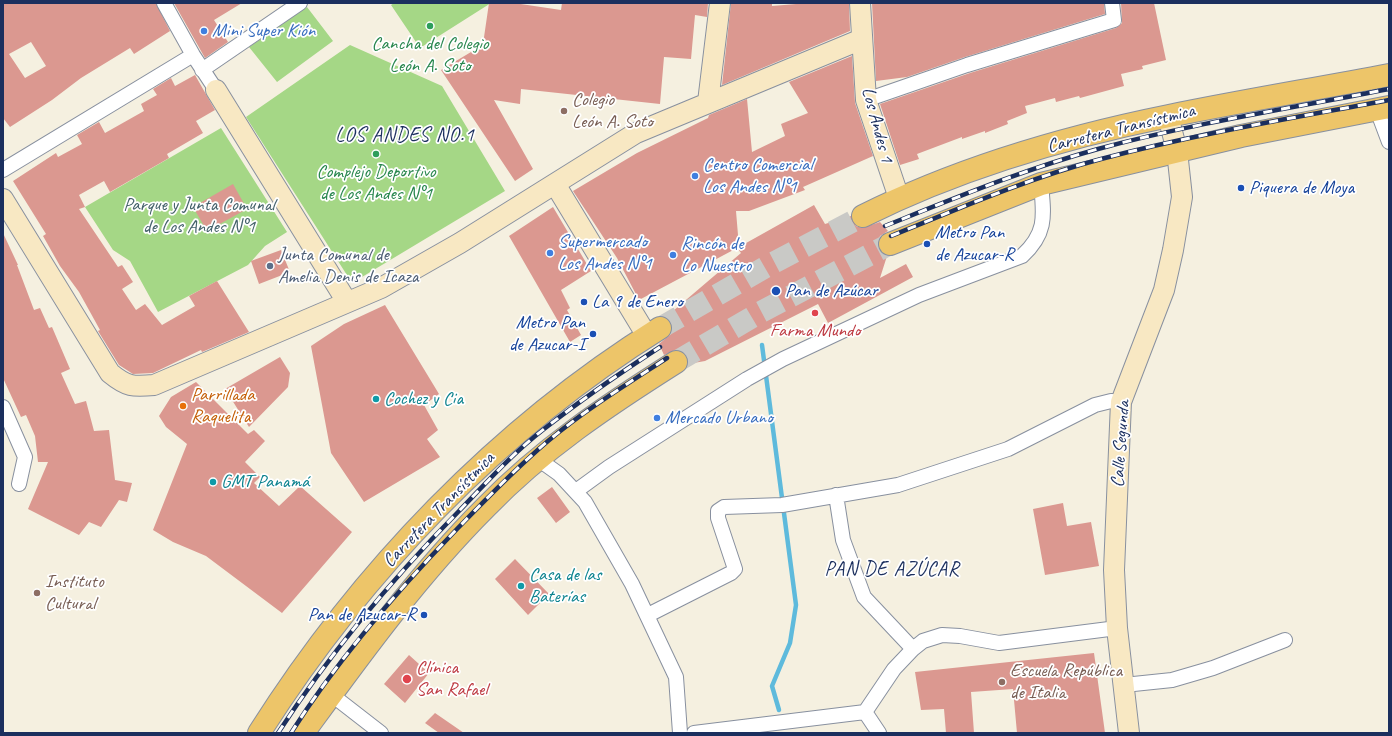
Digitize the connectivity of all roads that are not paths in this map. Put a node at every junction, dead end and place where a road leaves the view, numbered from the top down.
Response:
1 (164, 3) edge
2 (300, 3) edge
3 (720, 3) edge
4 (860, 3) edge
5 (1112, 3) edge
6 (862, 39) junction
7 (193, 55) junction
8 (202, 70) junction
9 (1389, 75) edge
10 (216, 90) joint
11 (866, 100) junction
12 (708, 102) junction
13 (1383, 108) edge
14 (1168, 116) junction
15 (1389, 142) edge
16 (1177, 151) junction
17 (3, 170) edge
18 (555, 184) junction
19 (1041, 184) junction
20 (899, 198) junction
21 (3, 199) edge
22 (863, 216) tunnel mouth
23 (890, 244) tunnel mouth
24 (347, 302) junction
25 (654, 332) joint
26 (676, 362) tunnel mouth
27 (1121, 402) junction
28 (3, 408) edge
29 (538, 459) junction
30 (19, 484) dead end
31 (576, 491) junction
32 (836, 495) junction
33 (648, 615) junction
34 (1117, 628) junction
35 (1285, 640) dead end
36 (913, 649) junction
37 (1124, 685) junction
38 (332, 695) junction
39 (865, 712) junction
40 (259, 733) edge
41 (303, 733) edge
42 (381, 733) edge
43 (680, 733) edge
44 (694, 733) edge
45 (879, 733) edge
46 (1128, 733) edge

1 - 7 street
2 - 8 street
3 - 12 street
4 - 6 street, Los Andes 1
5 - 11 street
6 - 11 street, Los Andes 1
6 - 12 street
7 - 8 street
7 - 17 street
8 - 10 street
9 - 14 main road, Carretera Transístmica
10 - 24 street
11 - 20 street, Los Andes 1
12 - 18 street
13 - 15 street
13 - 16 main road, Carretera Transístmica
14 - 16 street, Calle Segunda
14 - 20 main road, Carretera Transístmica
16 - 19 main road, Carretera Transístmica
16 - 27 street, Calle Segunda
18 - 24 street
18 - 25 street
19 - 23 main road, Carretera Transístmica
19 - 31 street
20 - 22 main road, Carretera Transístmica
21 - 24 street
25 - 40 main road, Carretera Transístmica
26 - 29 main road, Carretera Transístmica
27 - 32 street
27 - 34 street, Calle Segunda
28 - 30 street
29 - 31 street
29 - 38 main road, Carretera Transístmica
31 - 33 street
32 - 33 street
32 - 36 street
33 - 43 street
34 - 36 street
34 - 37 street, Calle Segunda
35 - 37 street
36 - 39 street
37 - 46 street, Calle Segunda
38 - 41 main road, Carretera Transístmica
38 - 42 street
39 - 44 street
39 - 45 street

